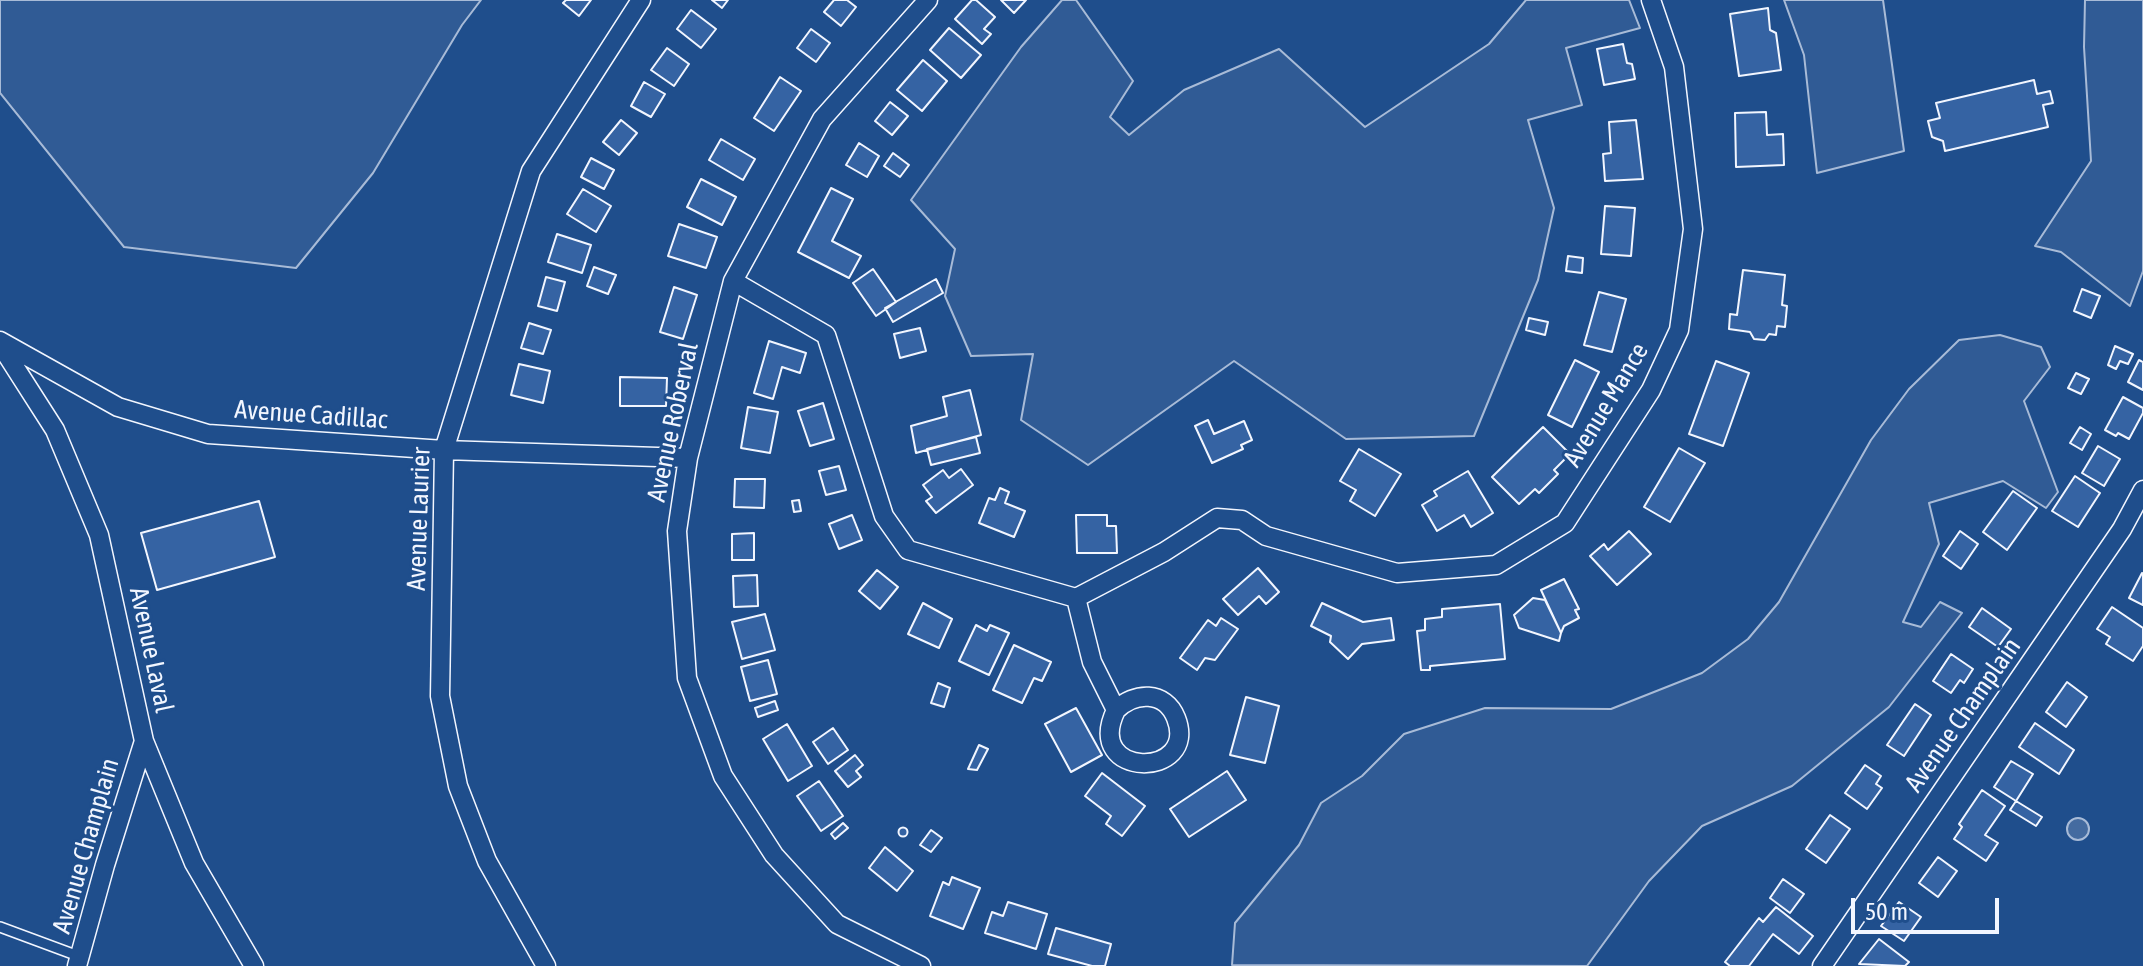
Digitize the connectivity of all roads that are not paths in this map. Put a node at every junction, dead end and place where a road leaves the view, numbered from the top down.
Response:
1 (641, 0) edge
2 (928, 0) edge
3 (1651, 0) edge
4 (733, 281) junction
5 (0, 343) edge
6 (444, 450) junction
7 (688, 458) junction
8 (2143, 490) edge
9 (1076, 598) junction
10 (1116, 710) dead end
11 (144, 741) junction
12 (0, 927) edge
13 (79, 961) edge
14 (254, 966) edge
15 (546, 966) edge
16 (921, 966) edge
17 (1822, 966) edge

1 - 6 street, Avenue Laurier
2 - 4 street, Avenue Roberval
3 - 9 street, Avenue Mance
4 - 7 street, Avenue Roberval
4 - 9 street
5 - 6 street, Avenue Cadillac
5 - 11 street, Avenue Laval
6 - 7 street, Avenue Cadillac
6 - 15 street, Avenue Laurier
7 - 16 street, Avenue Roberval
8 - 17 street, Avenue Champlain
9 - 10 street
11 - 13 street, Avenue Champlain
11 - 14 street, Avenue Laval
12 - 13 lane

